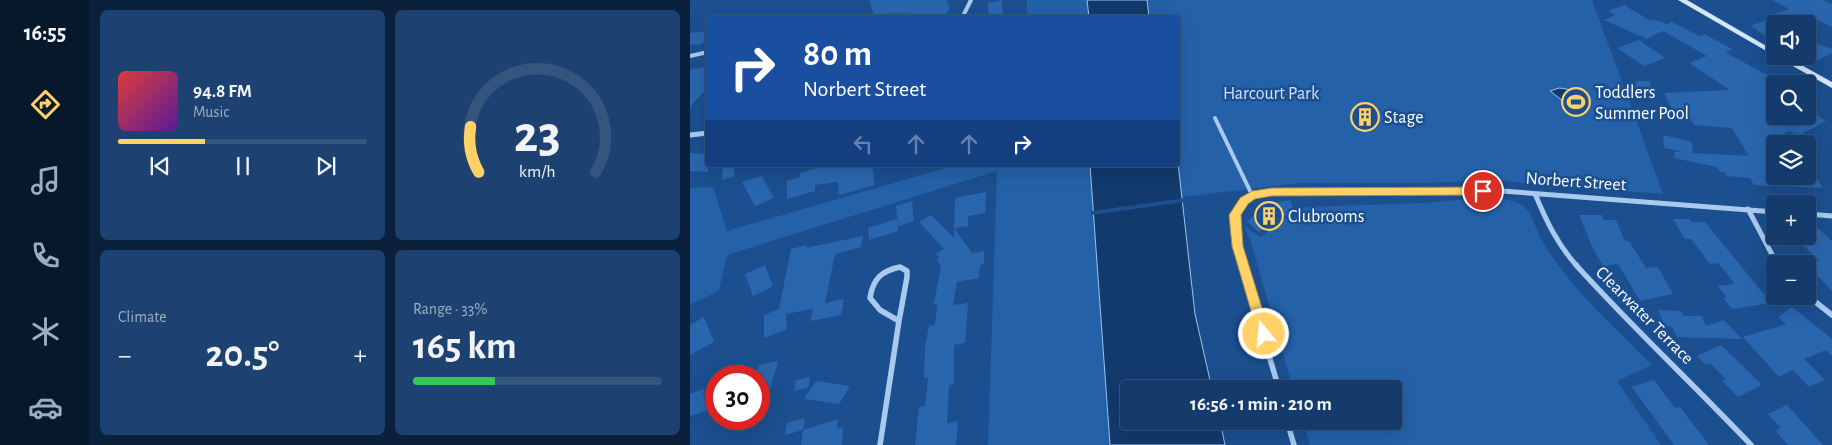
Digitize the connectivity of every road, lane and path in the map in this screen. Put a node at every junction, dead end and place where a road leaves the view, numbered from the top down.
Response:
1 (971, 0) edge
2 (1682, 0) edge
3 (964, 15) edge
4 (1766, 49) edge
5 (705, 53) edge
6 (690, 56) edge
7 (1795, 65) edge
8 (1832, 85) edge
9 (1215, 118) dead end
10 (705, 133) edge
11 (690, 135) edge
12 (1535, 194) junction
13 (1252, 195) junction
14 (1244, 201) joint
15 (1748, 210) junction
16 (1766, 211) edge
17 (1816, 215) edge
18 (1832, 216) edge
19 (1772, 255) edge
20 (1816, 302) edge
21 (1832, 315) edge
22 (899, 321) junction
23 (1276, 380) edge
24 (1290, 430) edge
25 (880, 445) edge
26 (1294, 445) edge
27 (1751, 445) edge

1 - 3 street
2 - 4 street
5 - 6 street
7 - 8 street
9 - 13 lane
10 - 11 street
12 - 13 street, Norbert Street
12 - 15 street, Norbert Street
12 - 27 street, Clearwater Terrace
13 - 14 lane, Norbert Street
14 - 23 street, Norbert Street
15 - 16 street, Norbert Street
15 - 19 street
17 - 18 street
20 - 21 street
22 - 22 street
22 - 25 street
24 - 26 street

